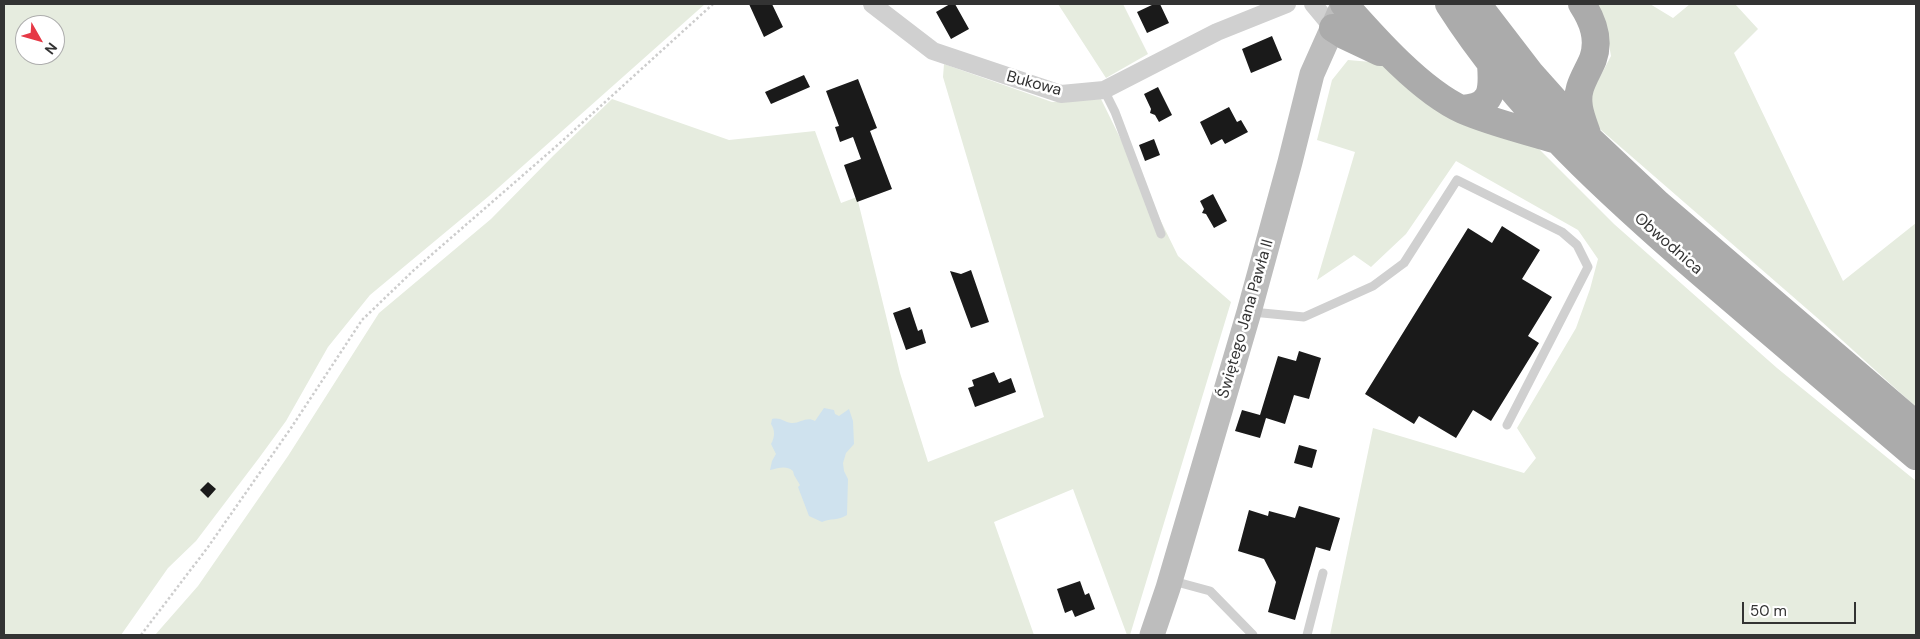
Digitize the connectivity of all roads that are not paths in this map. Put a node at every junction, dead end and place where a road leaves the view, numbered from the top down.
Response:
1 (872, 4) edge
2 (1286, 4) edge
3 (1313, 4) edge
4 (1449, 4) edge
5 (1477, 4) edge
6 (1582, 4) edge
7 (1340, 12) edge
8 (1492, 64) junction
9 (1530, 72) junction
10 (1586, 72) junction
11 (1104, 90) junction
12 (1462, 109) junction
13 (1588, 138) junction
14 (1558, 141) junction
15 (1161, 234) dead end
16 (1249, 312) junction
17 (1916, 425) edge
18 (1507, 426) dead end
19 (1916, 456) edge
20 (1323, 573) dead end
21 (1170, 581) junction
22 (1152, 635) edge
23 (1253, 635) edge
24 (1307, 635) edge

1 - 11 street, Bukowa
2 - 11 street, Bukowa
3 - 7 street
4 - 8 main road, Obwodnica
5 - 9 main road, Obwodnica
6 - 10 main road
7 - 12 main road
7 - 16 street, Świętego Jana Pawła II
8 - 12 main road
8 - 14 main road, Obwodnica
9 - 10 main road
9 - 13 main road, Obwodnica
10 - 13 main road
11 - 15 lane
12 - 14 main road
13 - 17 main road, Obwodnica
14 - 19 main road, Obwodnica
16 - 18 lane
16 - 21 street, Świętego Jana Pawła II
20 - 24 lane
21 - 22 street, Świętego Jana Pawła II
21 - 23 lane

